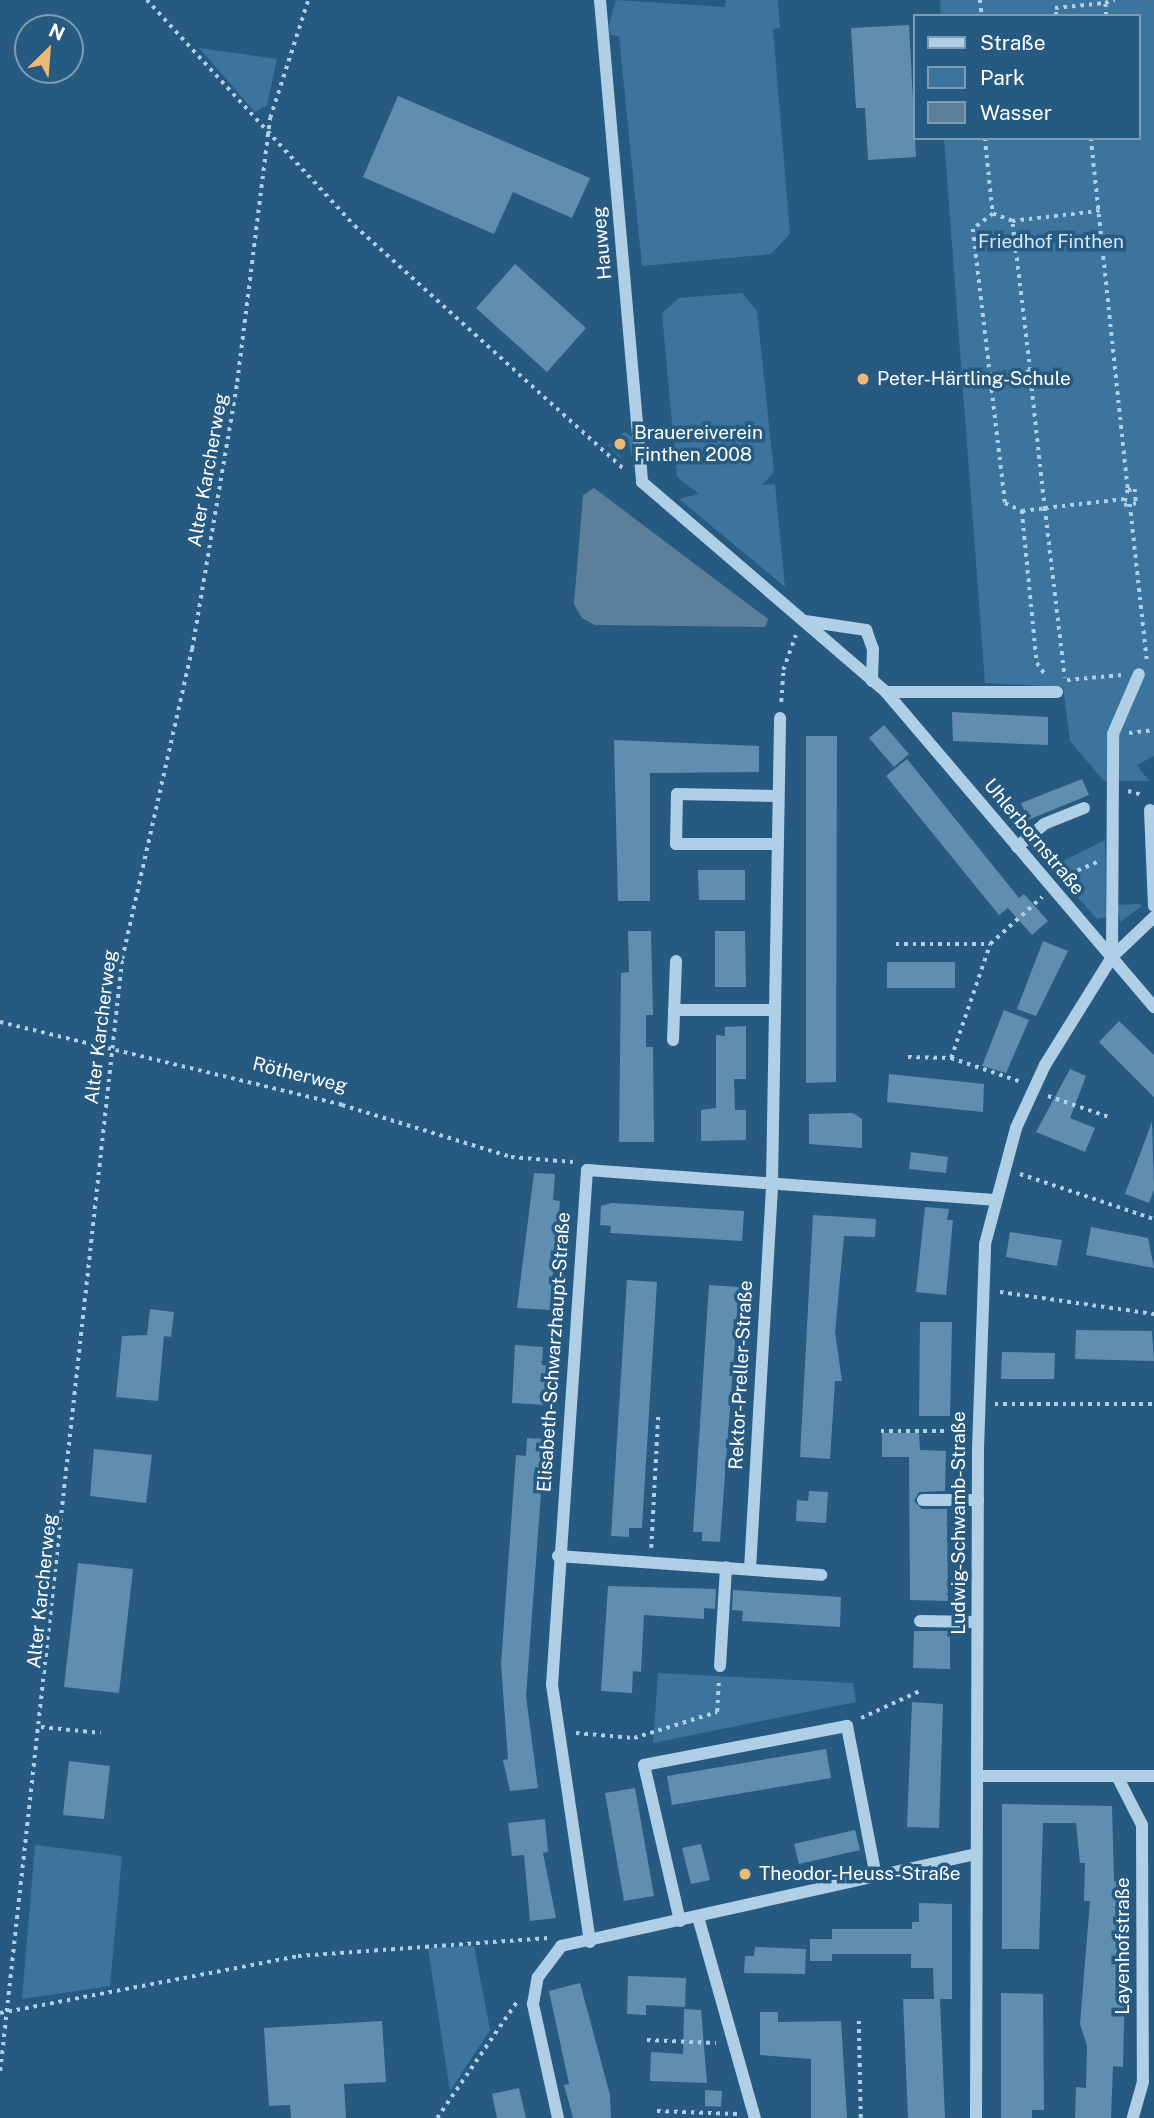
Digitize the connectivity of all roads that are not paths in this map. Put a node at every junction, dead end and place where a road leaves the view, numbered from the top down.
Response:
1 (600, 0) edge
2 (642, 482) joint
3 (805, 621) junction
4 (1139, 674) road end
5 (873, 681) junction
6 (886, 692) junction
7 (1057, 692) dead end
8 (780, 718) road end
9 (778, 796) junction
10 (1084, 808) dead end
11 (1150, 810) road end
12 (776, 844) junction
13 (1017, 847) junction
14 (1154, 906) edge
15 (1154, 917) edge
16 (1112, 957) junction
17 (676, 961) dead end
18 (1154, 1007) edge
19 (674, 1010) junction
20 (774, 1010) junction
21 (673, 1040) dead end
22 (772, 1182) junction
23 (994, 1200) junction
24 (923, 1500) dead end
25 (978, 1500) junction
26 (558, 1556) junction
27 (726, 1567) junction
28 (750, 1569) junction
29 (821, 1575) dead end
30 (920, 1621) dead end
31 (977, 1622) junction
32 (720, 1667) road end
33 (980, 1776) junction
34 (1154, 1776) edge
35 (1118, 1778) junction
36 (976, 1854) junction
37 (876, 1876) junction
38 (698, 1917) junction
39 (680, 1921) junction
40 (590, 1942) junction
41 (750, 2116) edge
42 (558, 2118) edge
43 (976, 2118) edge
44 (1133, 2118) edge

1 - 2 street, Hauweg
2 - 3 street, Uhlerbornstraße
3 - 5 street, Uhlerbornstraße
3 - 5 street
4 - 16 street
5 - 6 street, Uhlerbornstraße
6 - 7 street
6 - 13 street, Uhlerbornstraße
8 - 9 street
9 - 12 street
9 - 12 street
10 - 13 street
11 - 14 street
12 - 20 street
13 - 16 street, Uhlerbornstraße
15 - 16 street, Ludwig-Schwamb-Straße
16 - 18 street, Uhlerbornstraße
16 - 23 street, Ludwig-Schwamb-Straße
17 - 19 street
19 - 20 street
19 - 21 street
20 - 22 street
22 - 23 street
22 - 26 street, Elisabeth-Schwarzhaupt-Straße
22 - 28 street, Rektor-Preller-Straße
23 - 25 street, Ludwig-Schwamb-Straße
24 - 25 street
25 - 31 street, Ludwig-Schwamb-Straße
26 - 27 street
26 - 40 street, Elisabeth-Schwarzhaupt-Straße
27 - 28 street
27 - 32 street
28 - 29 street
30 - 31 street
31 - 33 street, Ludwig-Schwamb-Straße
33 - 35 street
33 - 36 street, Ludwig-Schwamb-Straße
34 - 35 street
35 - 44 street, Layenhofstraße
36 - 37 street
36 - 43 street, Ludwig-Schwamb-Straße
37 - 38 street
37 - 39 street
38 - 39 street
38 - 41 street
39 - 40 street
40 - 42 street

